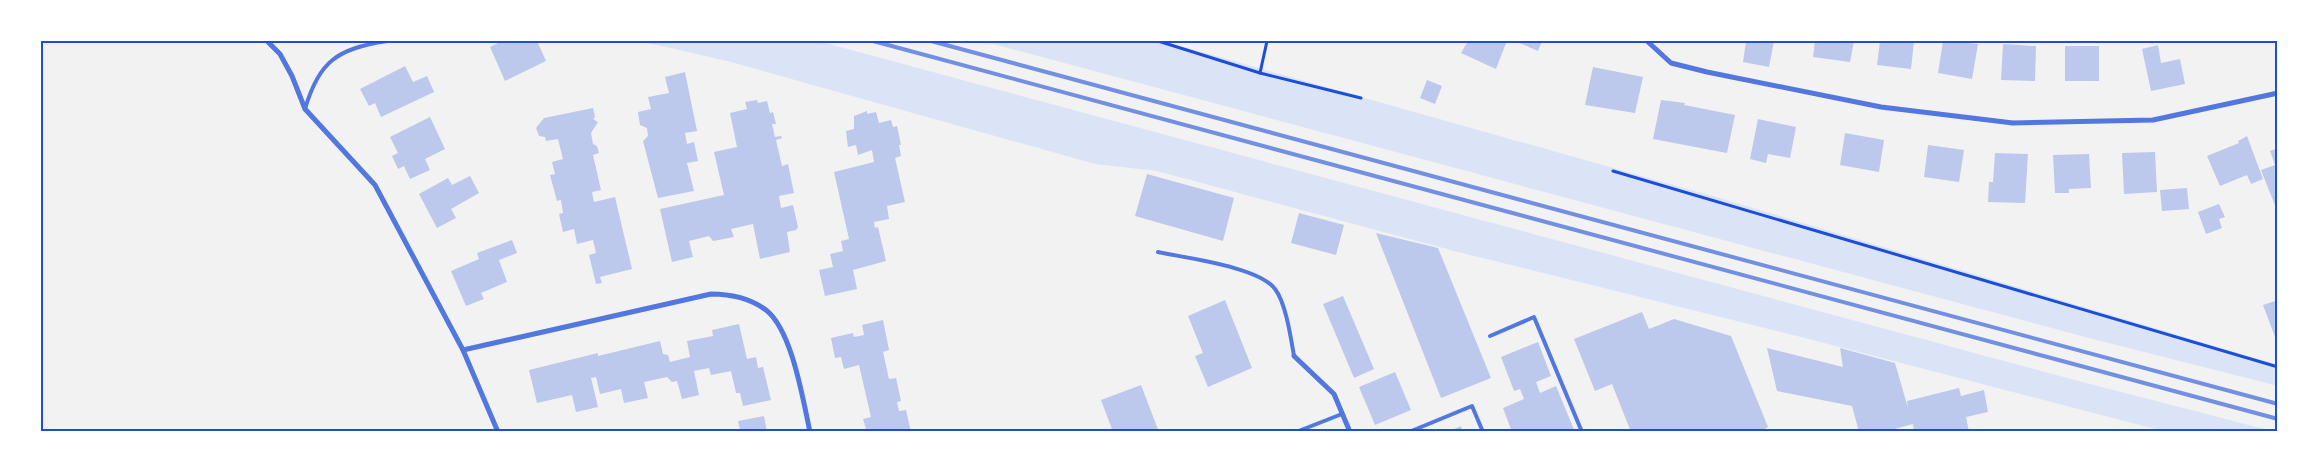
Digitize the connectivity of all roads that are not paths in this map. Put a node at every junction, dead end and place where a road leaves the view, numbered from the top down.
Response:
1 (267, 41) edge
2 (387, 41) edge
3 (1647, 41) edge
4 (2278, 93) edge
5 (305, 110) junction
6 (1158, 252) dead end
7 (1490, 336) dead end
8 (463, 350) junction
9 (1294, 356) joint
10 (1342, 414) junction
11 (498, 432) edge
12 (810, 432) edge
13 (1296, 432) edge
14 (1350, 432) edge
15 (1409, 432) edge
16 (1483, 432) edge
17 (1582, 432) edge

1 - 5 street
2 - 5 lane
3 - 4 street
5 - 8 street
6 - 9 lane
7 - 17 lane
8 - 11 street
8 - 12 street
9 - 10 street
10 - 13 lane
10 - 14 street
15 - 16 lane

